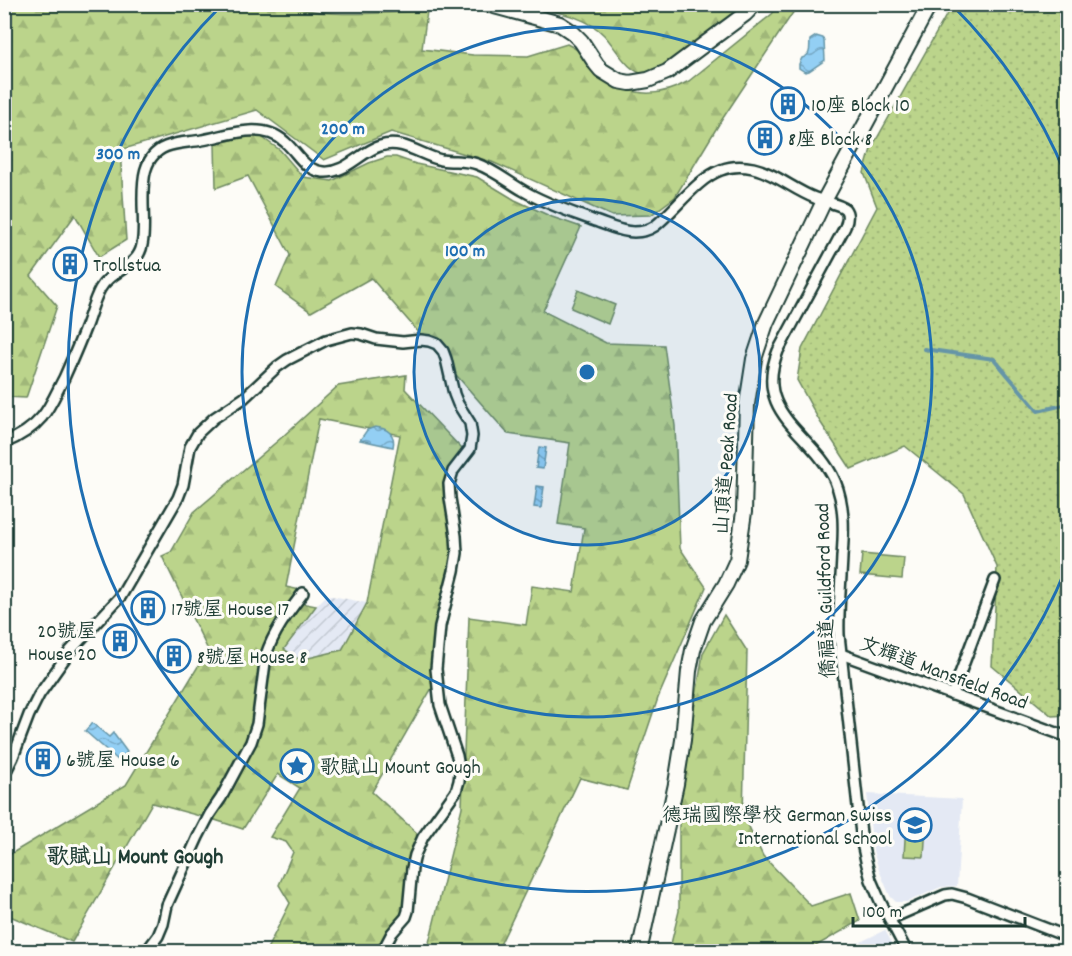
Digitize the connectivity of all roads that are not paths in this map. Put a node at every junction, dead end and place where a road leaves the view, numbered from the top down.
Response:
1 (487, 4) edge
2 (755, 4) edge
3 (930, 4) edge
4 (824, 201) junction
5 (4, 443) edge
6 (995, 580) dead end
7 (303, 593) dead end
8 (841, 654) junction
9 (952, 694) junction
10 (1068, 737) edge
11 (4, 775) edge
12 (890, 920) junction
13 (1068, 937) edge
14 (146, 951) edge
15 (382, 951) edge
16 (639, 951) edge
17 (907, 951) edge

1 - 2 main road
3 - 4 main road, 山頂道 Peak Road
4 - 5 street
4 - 8 street, 僑福道 Guildford Road
4 - 16 main road, 山頂道 Peak Road
6 - 9 street
7 - 14 street
8 - 9 street, 文輝道 Mansfield Road
8 - 12 street, 僑福道 Guildford Road
9 - 10 street, 文輝道 Mansfield Road
11 - 15 street
12 - 13 street
12 - 17 street, 僑福道 Guildford Road

